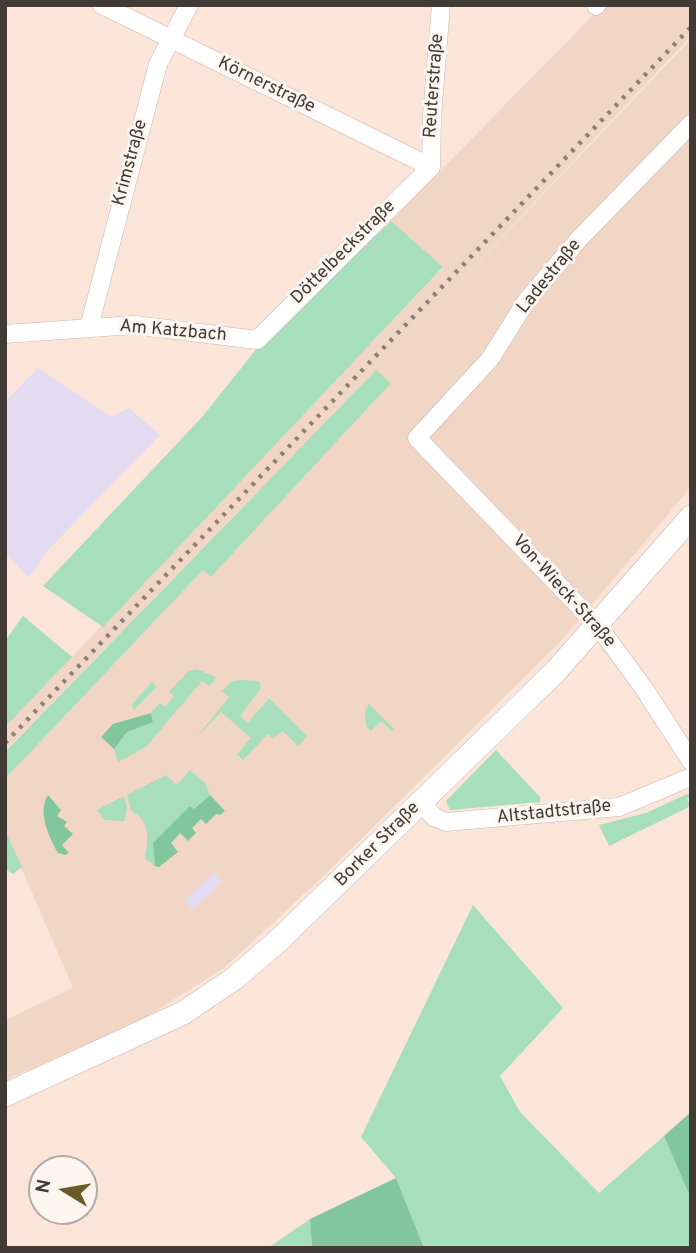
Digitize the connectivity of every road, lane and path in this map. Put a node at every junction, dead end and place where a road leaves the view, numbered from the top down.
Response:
1 (102, 5) edge
2 (189, 5) edge
3 (441, 5) edge
4 (169, 39) junction
5 (691, 124) edge
6 (431, 167) junction
7 (89, 327) junction
8 (5, 334) edge
9 (257, 340) joint
10 (417, 438) joint
11 (691, 517) edge
12 (598, 626) junction
13 (691, 761) edge
14 (691, 777) edge
15 (420, 803) junction
16 (5, 1095) edge

1 - 4 street, Körnerstraße
2 - 4 street, Krimstraße
3 - 6 street, Reuterstraße
4 - 6 street, Körnerstraße
4 - 7 street, Krimstraße
5 - 10 street, Ladestraße
6 - 9 street, Döttelbeckstraße
7 - 8 street, Am Katzbach
7 - 9 street, Am Katzbach
10 - 12 street, Von-Wieck-Straße
11 - 12 main road, Borker Straße
12 - 13 street, Von-Wieck-Straße
12 - 15 main road, Borker Straße
14 - 15 street, Altstadtstraße
15 - 16 main road, Borker Straße

